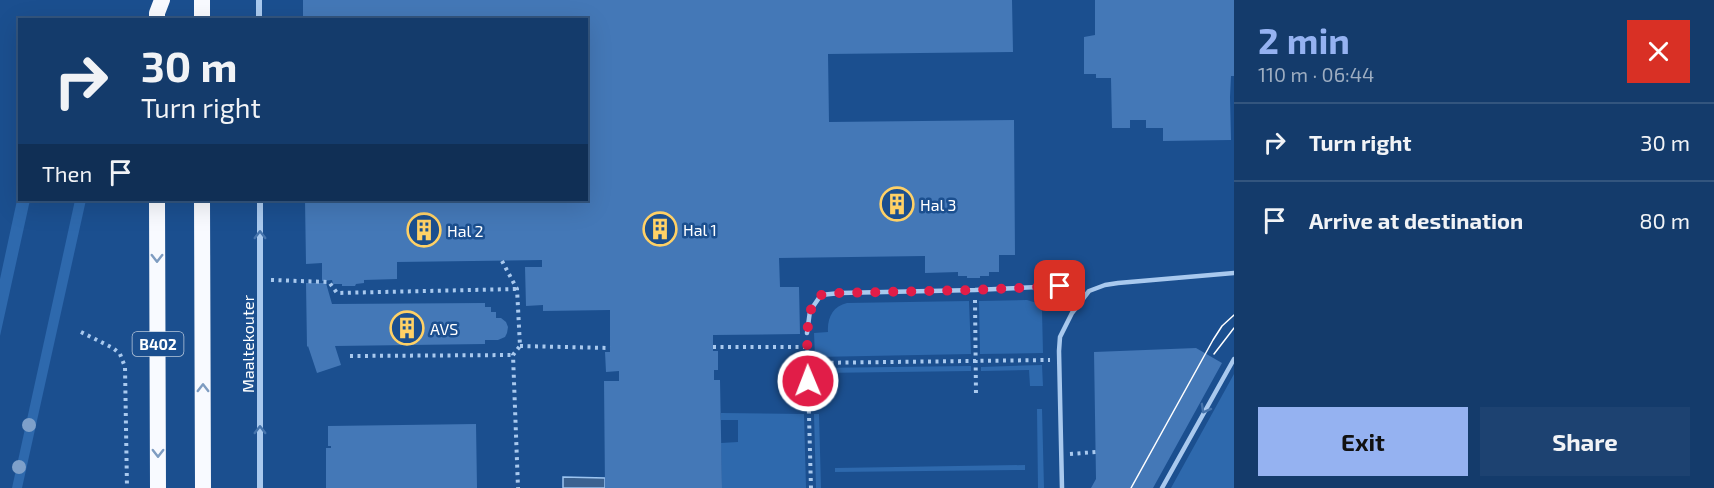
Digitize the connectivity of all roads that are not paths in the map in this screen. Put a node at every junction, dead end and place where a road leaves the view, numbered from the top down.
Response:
1 (162, 0) edge
2 (202, 0) edge
3 (259, 0) edge
4 (157, 18) edge
5 (202, 18) edge
6 (259, 18) edge
7 (157, 201) edge
8 (202, 201) edge
9 (260, 201) edge
10 (1234, 273) edge
11 (1060, 286) dead end
12 (807, 333) road end
13 (1234, 358) edge
14 (158, 488) edge
15 (203, 488) edge
16 (260, 488) edge
17 (1062, 488) edge
18 (1162, 488) edge

1 - 4 highway
2 - 5 highway
3 - 6 street
7 -> 14 highway, B402
15 -> 8 highway, B402
16 -> 9 street, Maaltekouter
10 - 17 lane
11 - 12 lane
13 -> 18 lane

